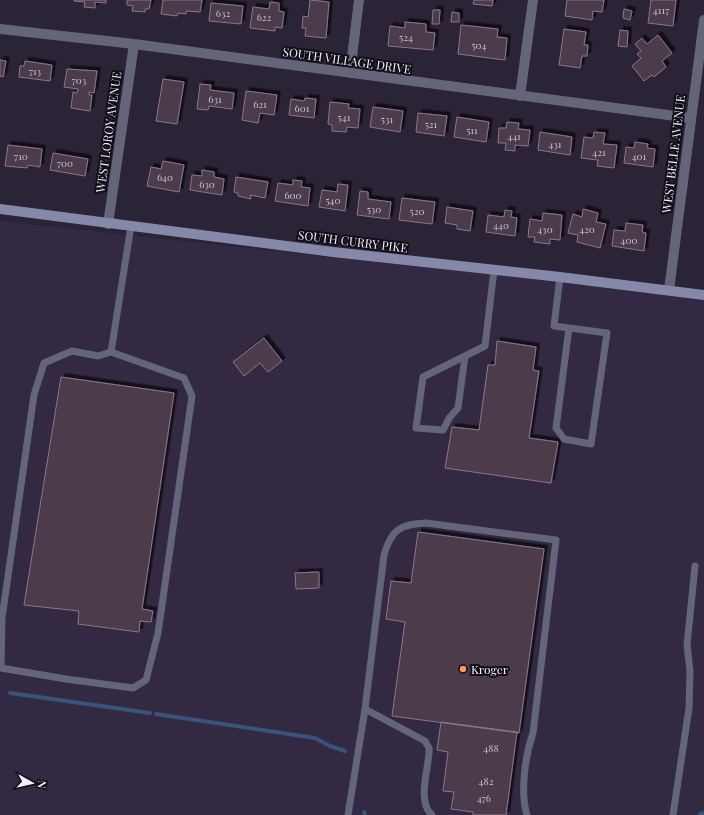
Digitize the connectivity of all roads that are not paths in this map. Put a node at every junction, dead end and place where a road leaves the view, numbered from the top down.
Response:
1 (360, 0) edge
2 (533, 0) edge
3 (704, 20) edge
4 (0, 29) edge
5 (134, 44) junction
6 (350, 74) junction
7 (520, 96) junction
8 (691, 118) junction
9 (0, 210) edge
10 (108, 224) junction
11 (131, 226) junction
12 (494, 270) junction
13 (560, 277) junction
14 (669, 290) junction
15 (704, 296) edge
16 (569, 328) junction
17 (111, 352) junction
18 (465, 356) junction
19 (695, 566) dead end
20 (0, 670) edge
21 (365, 709) junction
22 (348, 815) edge
23 (432, 815) edge
24 (528, 815) edge
25 (674, 815) edge

1 - 6 street
2 - 7 street
3 - 8 street, WEST BELLE AVENUE
4 - 5 street, SOUTH VILLAGE DRIVE
5 - 6 street, SOUTH VILLAGE DRIVE
5 - 10 street, WEST LOROY AVENUE
6 - 7 street, SOUTH VILLAGE DRIVE
7 - 8 street, SOUTH VILLAGE DRIVE
8 - 14 street, WEST BELLE AVENUE
9 - 10 main road, SOUTH CURRY PIKE
10 - 11 main road, SOUTH CURRY PIKE
11 - 12 main road, SOUTH CURRY PIKE
11 - 17 lane
12 - 13 main road, SOUTH CURRY PIKE
12 - 18 lane
13 - 14 main road, SOUTH CURRY PIKE
13 - 16 lane
14 - 15 main road, SOUTH CURRY PIKE
16 - 16 lane
17 - 20 lane
17 - 20 lane
18 - 18 lane
19 - 25 lane
21 - 22 lane
21 - 23 lane
21 - 24 lane

